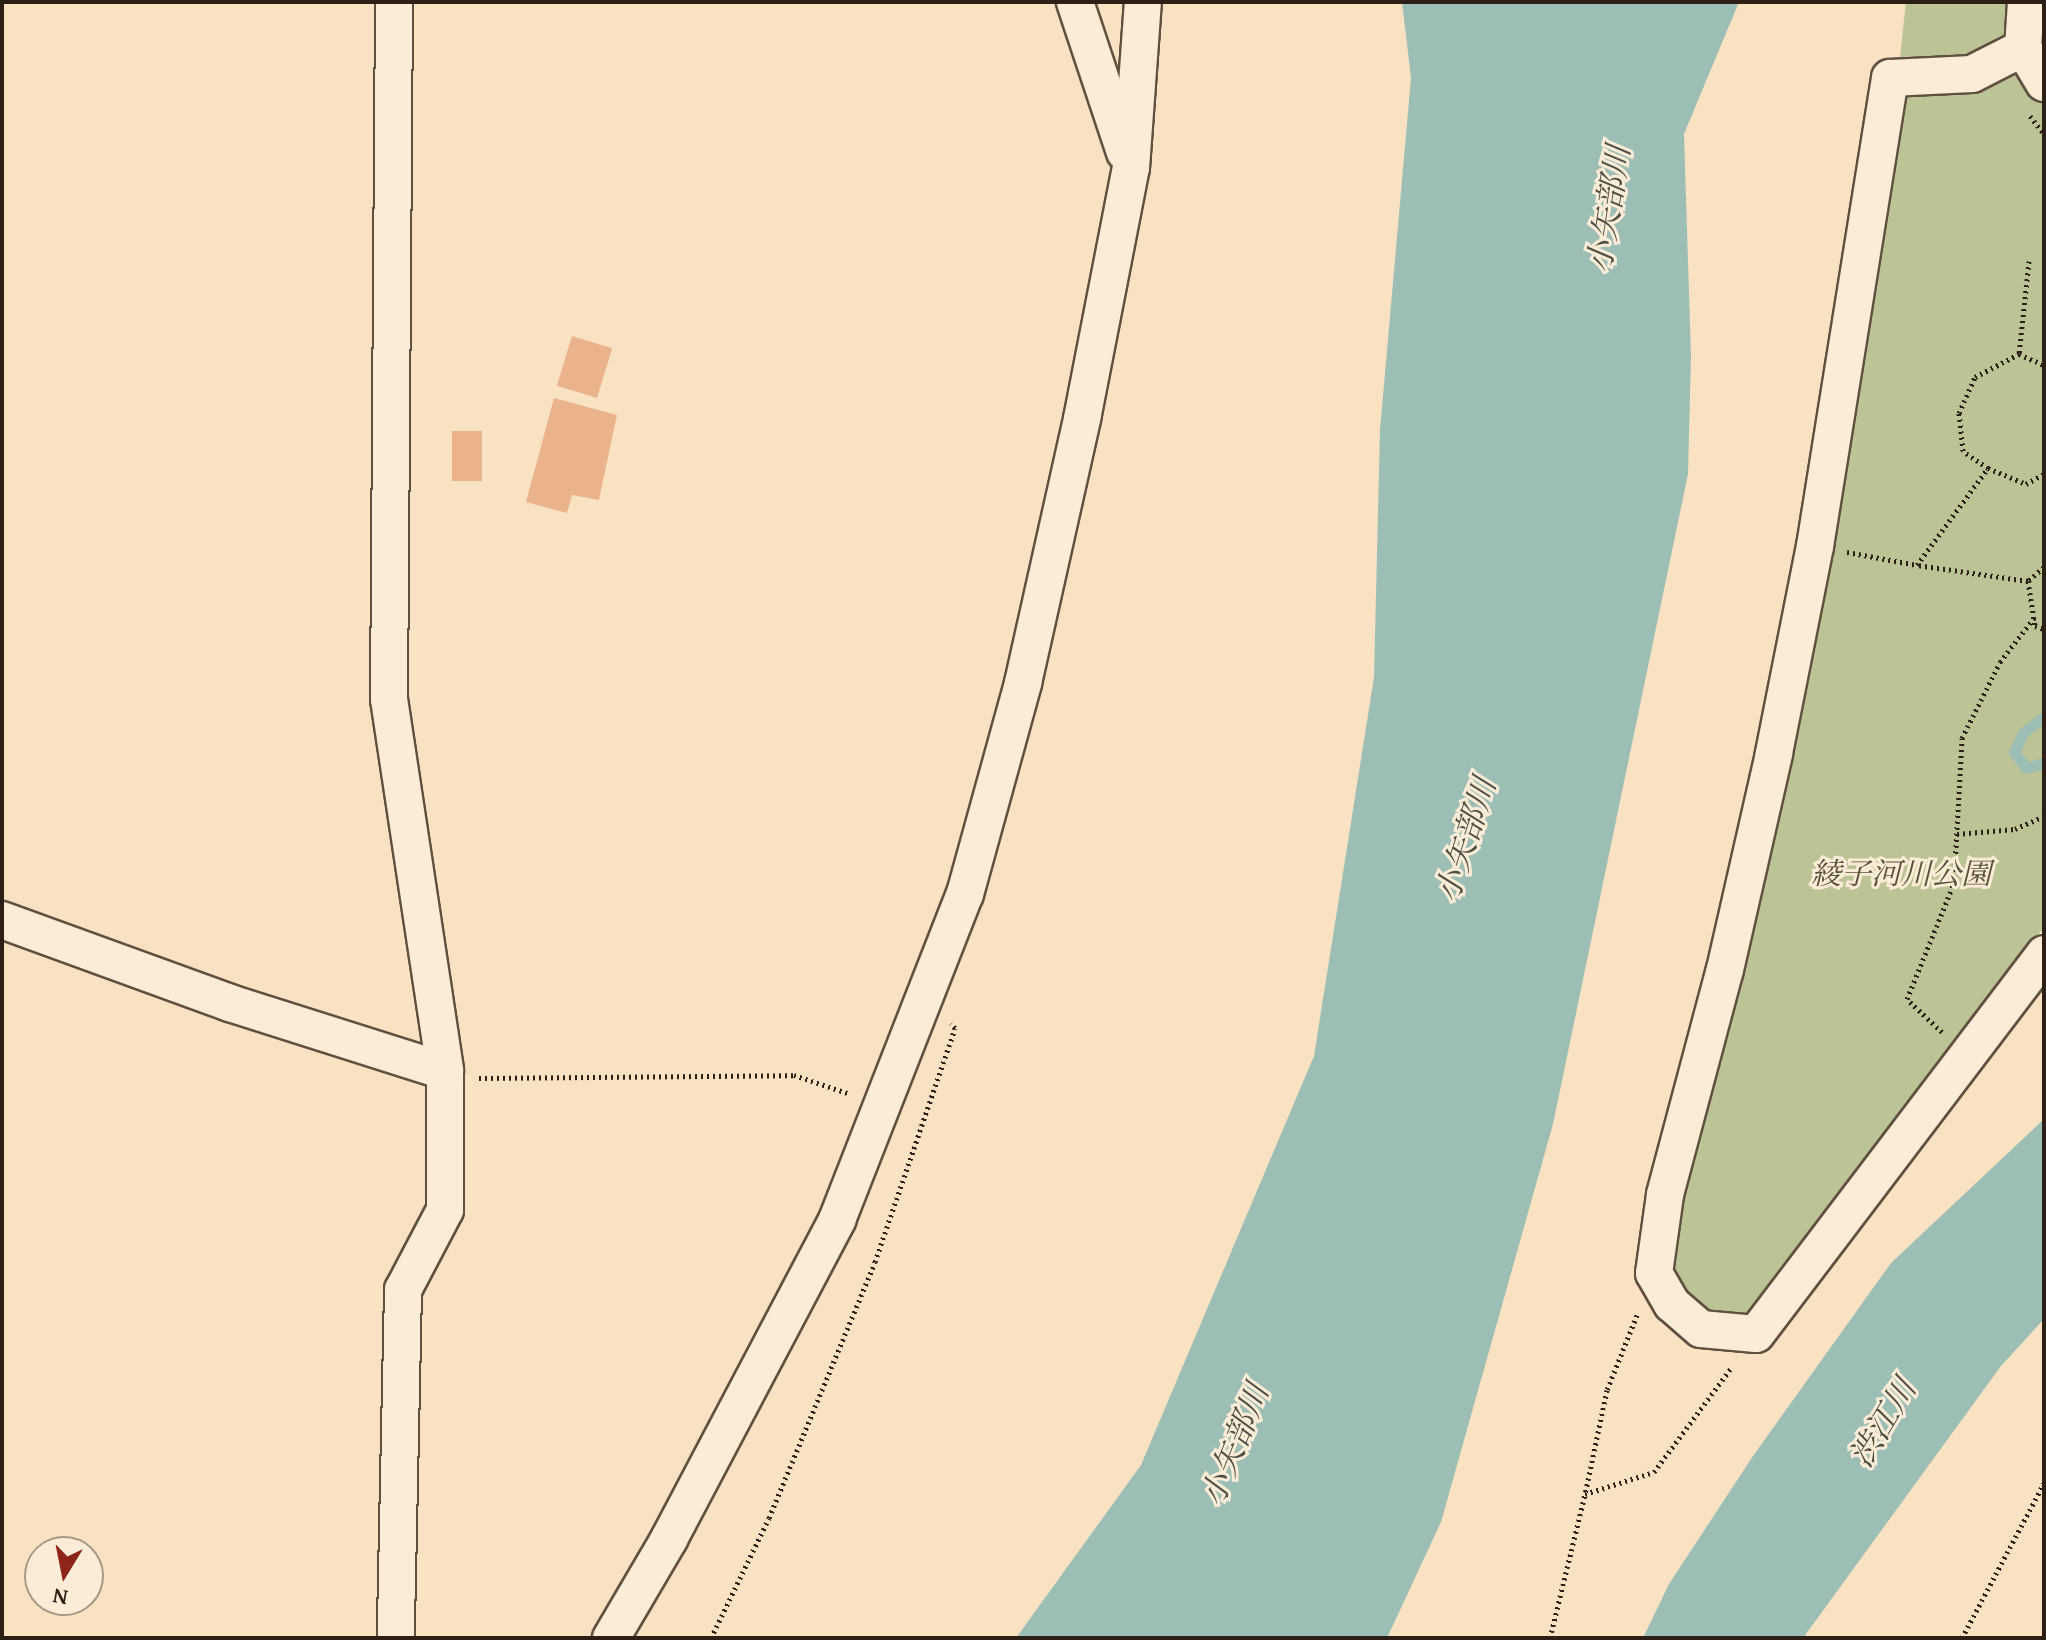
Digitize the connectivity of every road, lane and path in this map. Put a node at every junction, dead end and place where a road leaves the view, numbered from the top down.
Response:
1 (394, 2) edge
2 (1075, 2) edge
3 (1143, 2) edge
4 (2026, 2) edge
5 (2023, 48) junction
6 (2044, 83) edge
7 (1131, 168) junction
8 (2029, 261) dead end
9 (2019, 354) junction
10 (2044, 365) edge
11 (1988, 468) junction
12 (2044, 474) edge
13 (1815, 546) junction
14 (1917, 565) junction
15 (2044, 567) edge
16 (2028, 581) junction
17 (2034, 618) junction
18 (2044, 629) edge
19 (2044, 816) edge
20 (1957, 834) junction
21 (2, 920) edge
22 (2044, 954) edge
23 (928, 994) junction
24 (1967, 1056) junction
25 (445, 1071) junction
26 (885, 1105) junction
27 (1654, 1273) junction
28 (1756, 1334) junction
29 (2044, 1483) edge
30 (1585, 1494) junction
31 (396, 1638) edge
32 (611, 1638) edge
33 (711, 1638) edge
34 (1550, 1638) edge
35 (1962, 1638) edge

1 - 25 street
2 - 7 street
3 - 7 street
4 - 5 street
5 - 6 street
5 - 13 street
7 - 23 street
8 - 9 path
9 - 10 path
9 - 11 path
11 - 12 path
11 - 14 path
13 - 14 path
13 - 27 street
14 - 16 path
15 - 16 path
16 - 17 path
17 - 18 path
17 - 20 path
19 - 20 path
20 - 24 path
21 - 25 street
22 - 24 street
23 - 26 street
23 - 33 path
24 - 28 street
25 - 26 path
25 - 31 street
26 - 32 street
27 - 28 street
27 - 30 path
28 - 30 path
29 - 35 path
30 - 34 path

